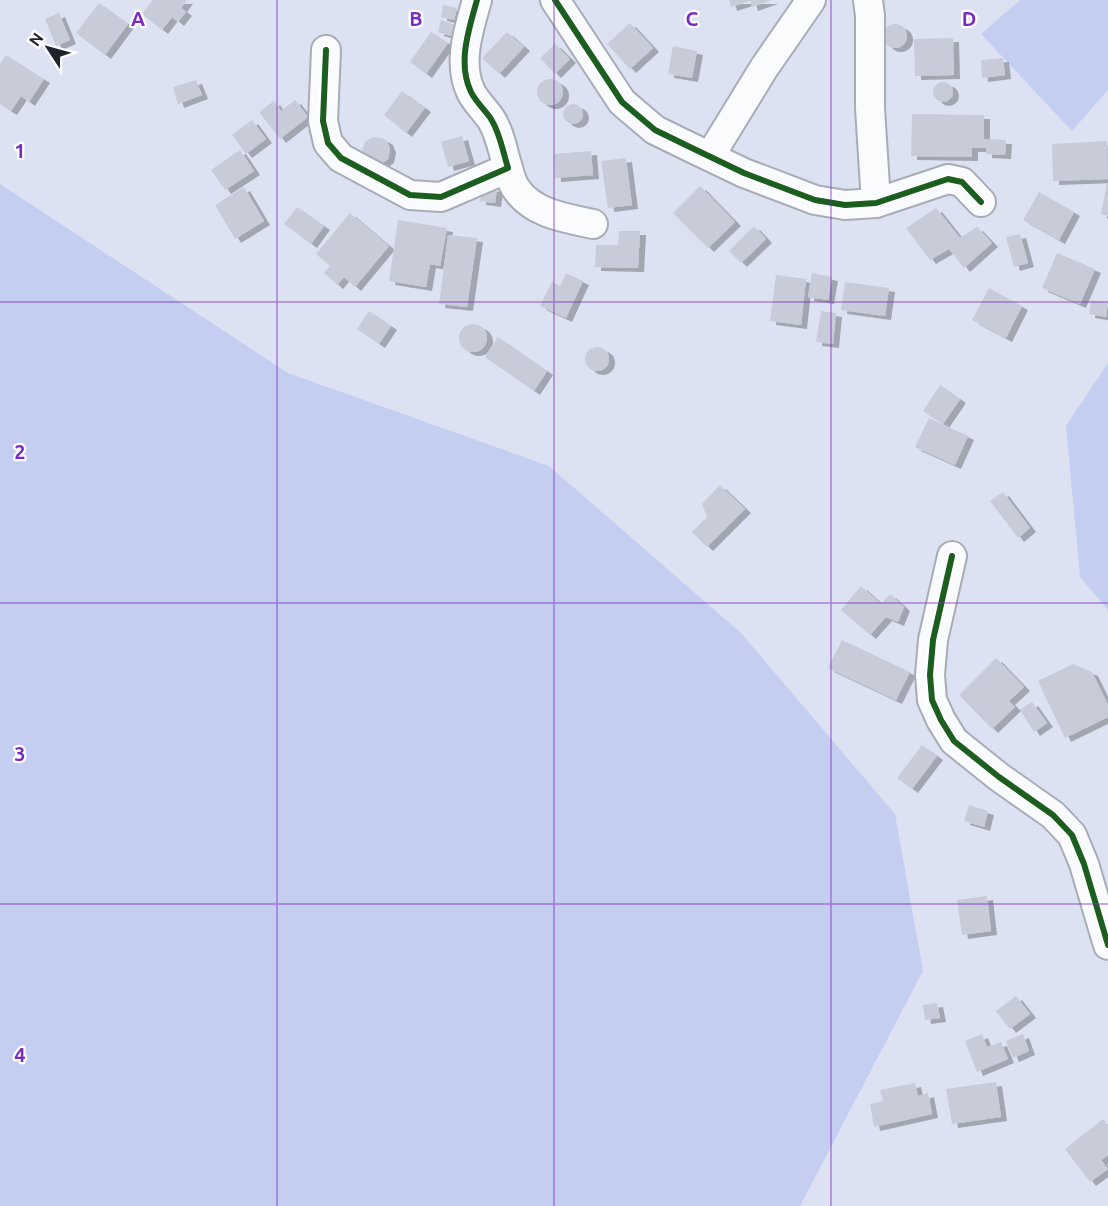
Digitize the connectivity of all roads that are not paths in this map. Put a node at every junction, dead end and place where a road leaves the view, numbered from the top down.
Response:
1 (477, 0) edge
2 (555, 0) edge
3 (812, 0) edge
4 (868, 0) edge
5 (326, 50) dead end
6 (710, 156) junction
7 (507, 168) junction
8 (981, 202) dead end
9 (876, 203) junction
10 (593, 224) dead end
11 (951, 556) dead end
12 (1108, 945) edge

1 - 7 street
2 - 6 street
3 - 6 street
4 - 9 street
5 - 7 street
6 - 9 street
7 - 10 street
8 - 9 street
11 - 12 street

